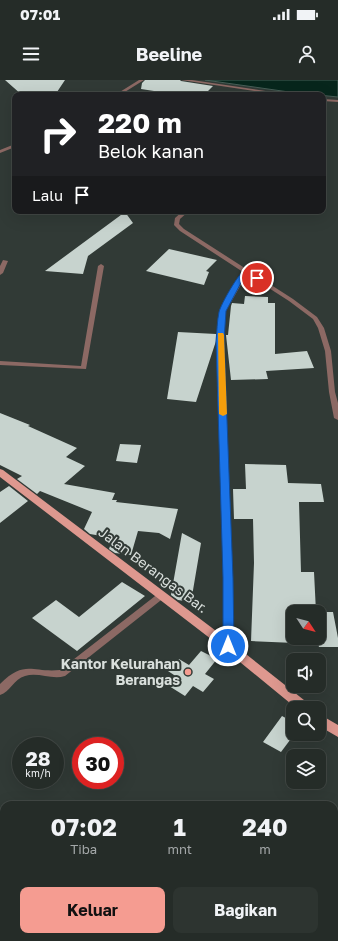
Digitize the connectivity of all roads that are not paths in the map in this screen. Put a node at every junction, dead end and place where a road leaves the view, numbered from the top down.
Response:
1 (142, 80) edge
2 (183, 80) edge
3 (122, 92) edge
4 (269, 92) edge
5 (326, 100) edge
6 (338, 102) edge
7 (12, 146) edge
8 (0, 152) edge
9 (183, 214) edge
10 (5, 261) dead end
11 (101, 266) dead end
12 (246, 271) junction
13 (0, 273) edge
14 (0, 362) edge
15 (335, 392) edge
16 (338, 418) edge
17 (0, 472) edge
18 (162, 595) junction
19 (228, 646) junction
20 (0, 691) edge
21 (296, 701) edge
22 (326, 724) edge
23 (338, 732) edge

1 - 3 street
2 - 4 street
5 - 6 street
7 - 8 street
9 - 12 street
10 - 13 street
11 - 14 street
12 - 15 street
12 - 19 street
15 - 16 street
17 - 18 main road, Jalan Berangas Bar.
18 - 19 main road, Jalan Berangas Bar.
18 - 20 street
19 - 21 main road, Jalan Berangas Bar.
22 - 23 main road

